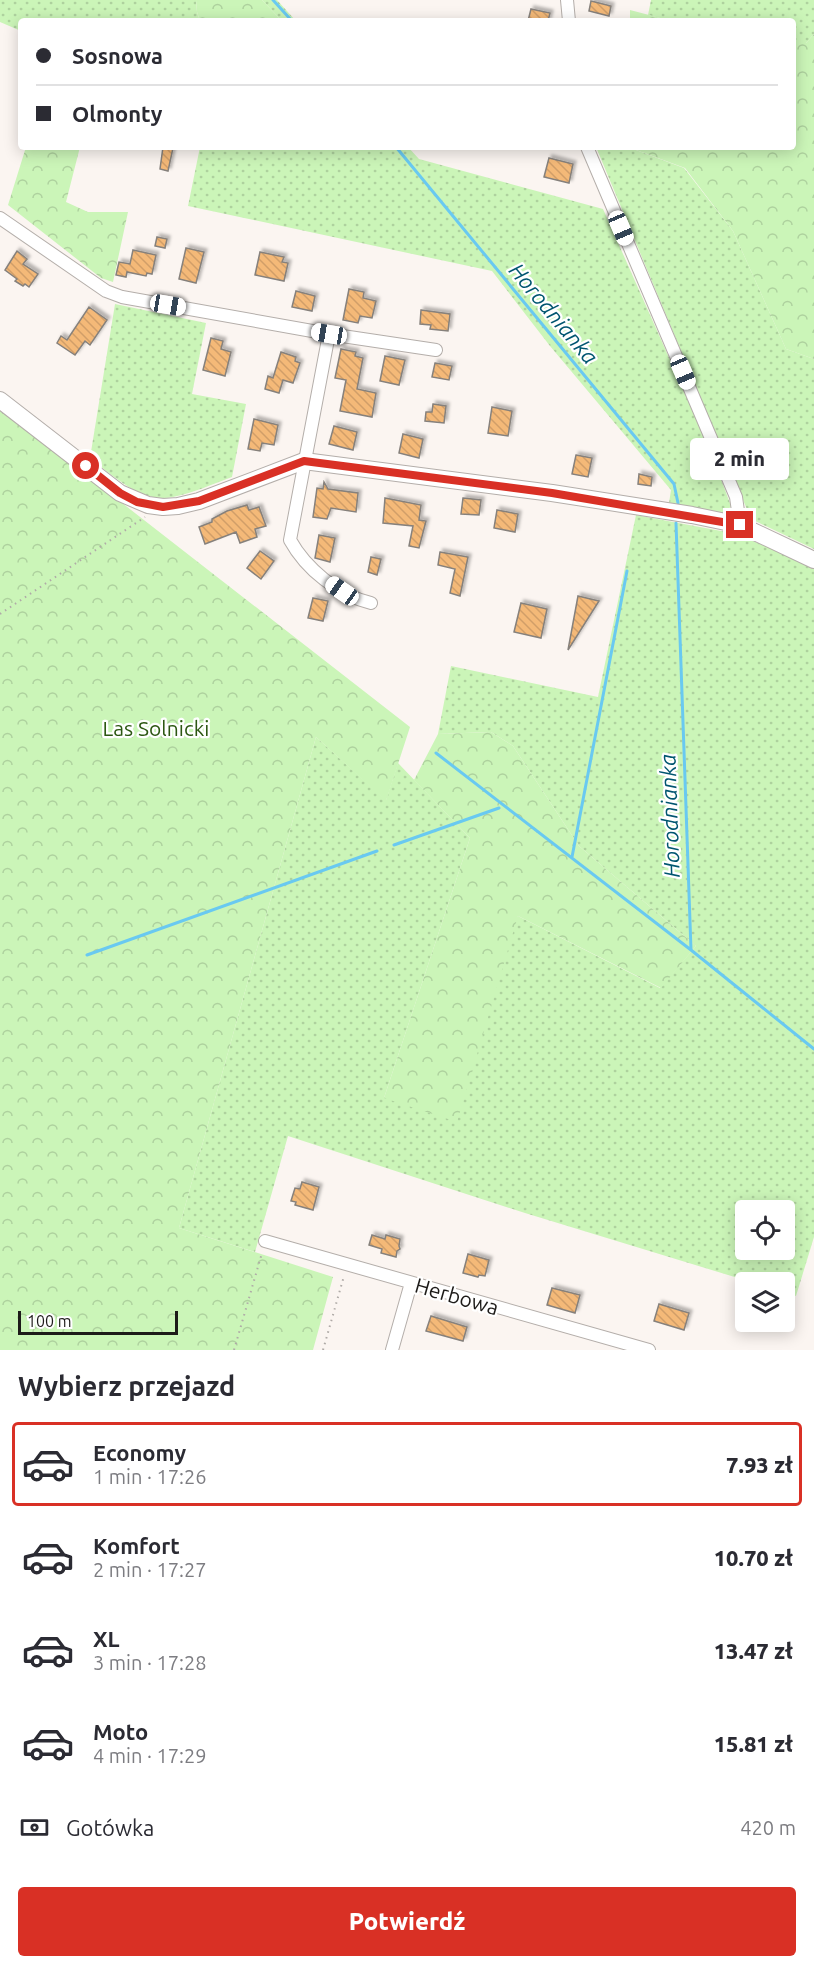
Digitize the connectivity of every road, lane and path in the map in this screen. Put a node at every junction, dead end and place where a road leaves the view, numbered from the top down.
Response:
1 (567, 0) edge
2 (569, 18) edge
3 (588, 150) edge
4 (0, 218) edge
5 (329, 334) junction
6 (436, 350) dead end
7 (0, 400) edge
8 (304, 461) junction
9 (147, 505) junction
10 (740, 525) junction
11 (814, 560) edge
12 (371, 603) dead end
13 (0, 614) edge
14 (265, 1241) joint
15 (347, 1264) junction
16 (411, 1283) junction
17 (234, 1350) edge
18 (323, 1350) edge
19 (392, 1350) edge
20 (649, 1350) edge

1 - 2 street
3 - 10 street
4 - 5 street
5 - 6 street
5 - 8 street
7 - 9 street
8 - 9 street
8 - 10 street
8 - 12 street
9 - 13 path
10 - 11 street
14 - 15 street, Herbowa
14 - 17 path
15 - 16 street, Herbowa
15 - 18 path
16 - 19 street
16 - 20 street, Herbowa

